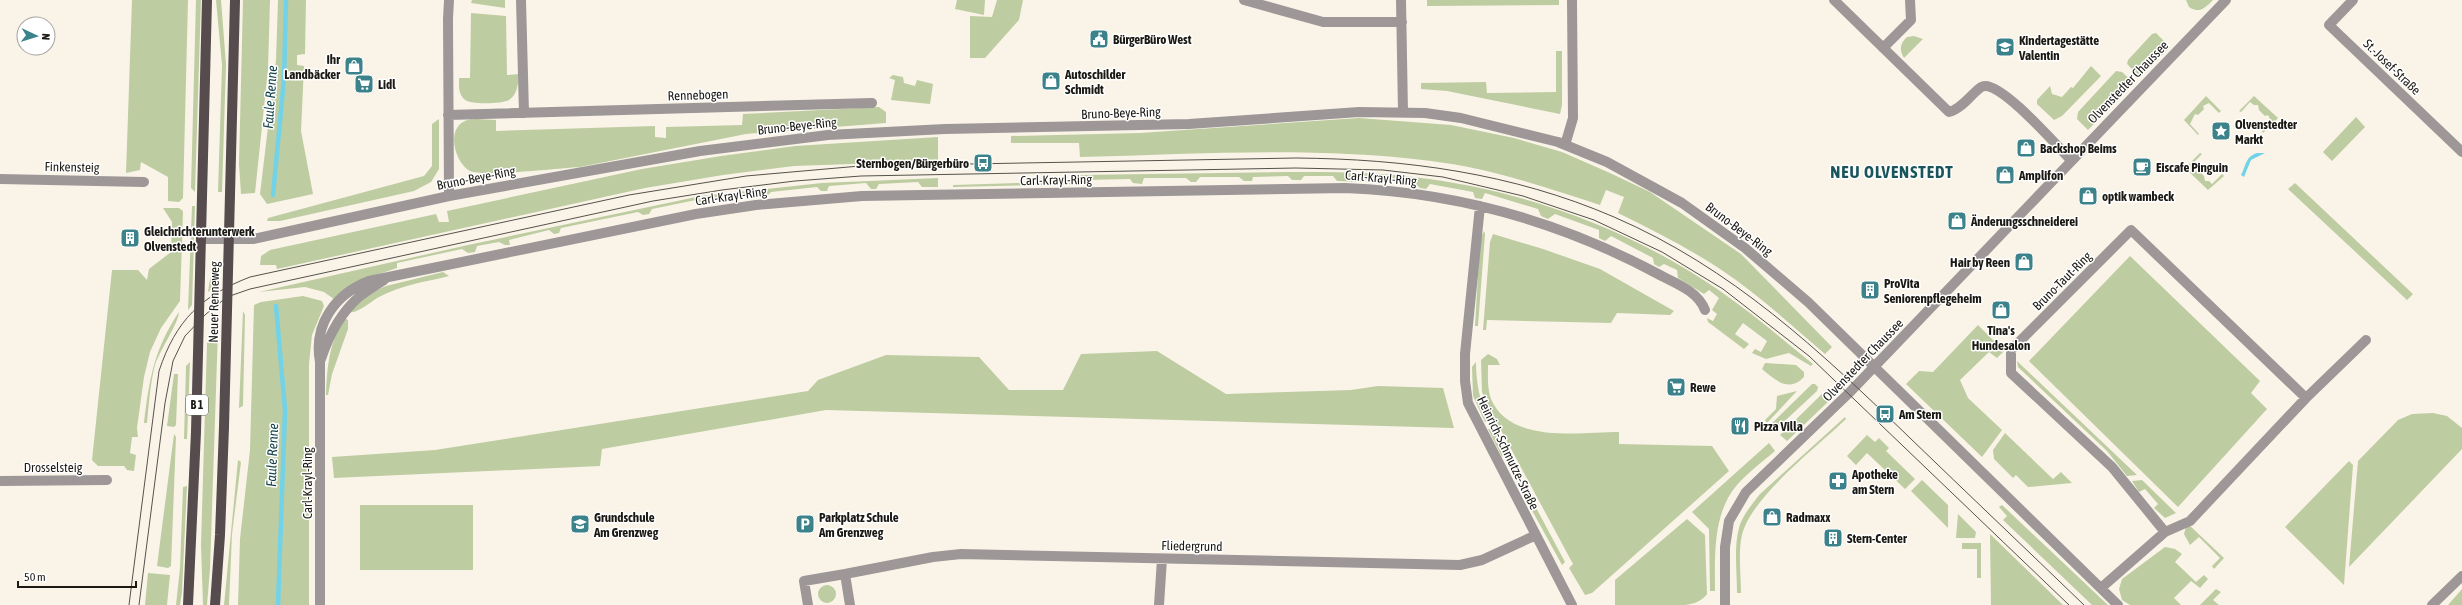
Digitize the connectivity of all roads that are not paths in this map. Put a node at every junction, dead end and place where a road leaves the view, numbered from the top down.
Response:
1 (207, 0) edge
2 (234, 0) edge
3 (449, 0) edge
4 (521, 0) edge
5 (1244, 0) edge
6 (1401, 0) edge
7 (1572, 0) edge
8 (1834, 0) edge
9 (1910, 0) edge
10 (2226, 0) edge
11 (2353, 0) edge
12 (1402, 22) junction
13 (1883, 48) junction
14 (872, 103) dead end
15 (1403, 112) junction
16 (524, 113) junction
17 (448, 115) junction
18 (1565, 145) junction
19 (2462, 152) edge
20 (2071, 160) junction
21 (0, 178) edge
22 (144, 182) dead end
23 (448, 196) junction
24 (1480, 206) junction
25 (202, 239) junction
26 (229, 239) junction
27 (1705, 310) dead end
28 (2366, 340) dead end
29 (1874, 367) junction
30 (2306, 398) junction
31 (107, 480) dead end
32 (0, 481) edge
33 (2166, 532) junction
34 (1534, 536) junction
35 (1162, 559) junction
36 (845, 574) junction
37 (2462, 576) edge
38 (2101, 588) junction
39 (188, 605) edge
40 (215, 605) edge
41 (320, 605) edge
42 (808, 605) edge
43 (850, 605) edge
44 (1159, 605) edge
45 (1572, 605) edge
46 (1725, 605) edge
47 (2118, 605) edge
48 (2432, 605) edge

1 - 25 main road, Neuer Renneweg / B 1
2 - 26 main road, Neuer Renneweg / B 1
3 - 17 street
4 - 16 street
5 - 12 street
6 - 12 street
7 - 18 street
8 - 13 street
9 - 13 street
10 - 20 street, Olvenstedter Chaussee
11 - 19 street, St.-Josef-Straße
12 - 15 street
13 - 20 street
14 - 16 street, Rennebogen
15 - 18 street, Bruno-Beye-Ring
15 - 23 street, Bruno-Beye-Ring
16 - 17 street, Rennebogen
17 - 23 street
18 - 29 street, Bruno-Beye-Ring
20 - 29 street, Olvenstedter Chaussee
21 - 22 street, Finkensteig
23 - 26 street, Bruno-Beye-Ring
24 - 27 street, Carl-Krayl-Ring
24 - 34 street, Heinrich-Schmutze-Straße
24 - 41 street, Carl-Krayl-Ring
25 - 26 street, Bruno-Beye-Ring
25 - 39 main road, Neuer Renneweg / B 1
26 - 40 main road, Neuer Renneweg / B 1
28 - 30 street
29 - 38 street
29 - 46 street, Olvenstedter Chaussee
30 - 33 street
30 - 33 street, Bruno-Taut-Ring
31 - 32 street, Drosselsteig
33 - 38 street
34 - 35 street, Fliedergrund
34 - 45 street, Heinrich-Schmutze-Straße
35 - 36 street, Fliedergrund
35 - 44 street
36 - 42 street, Fliedergrund
36 - 43 street
37 - 48 street
38 - 47 street

